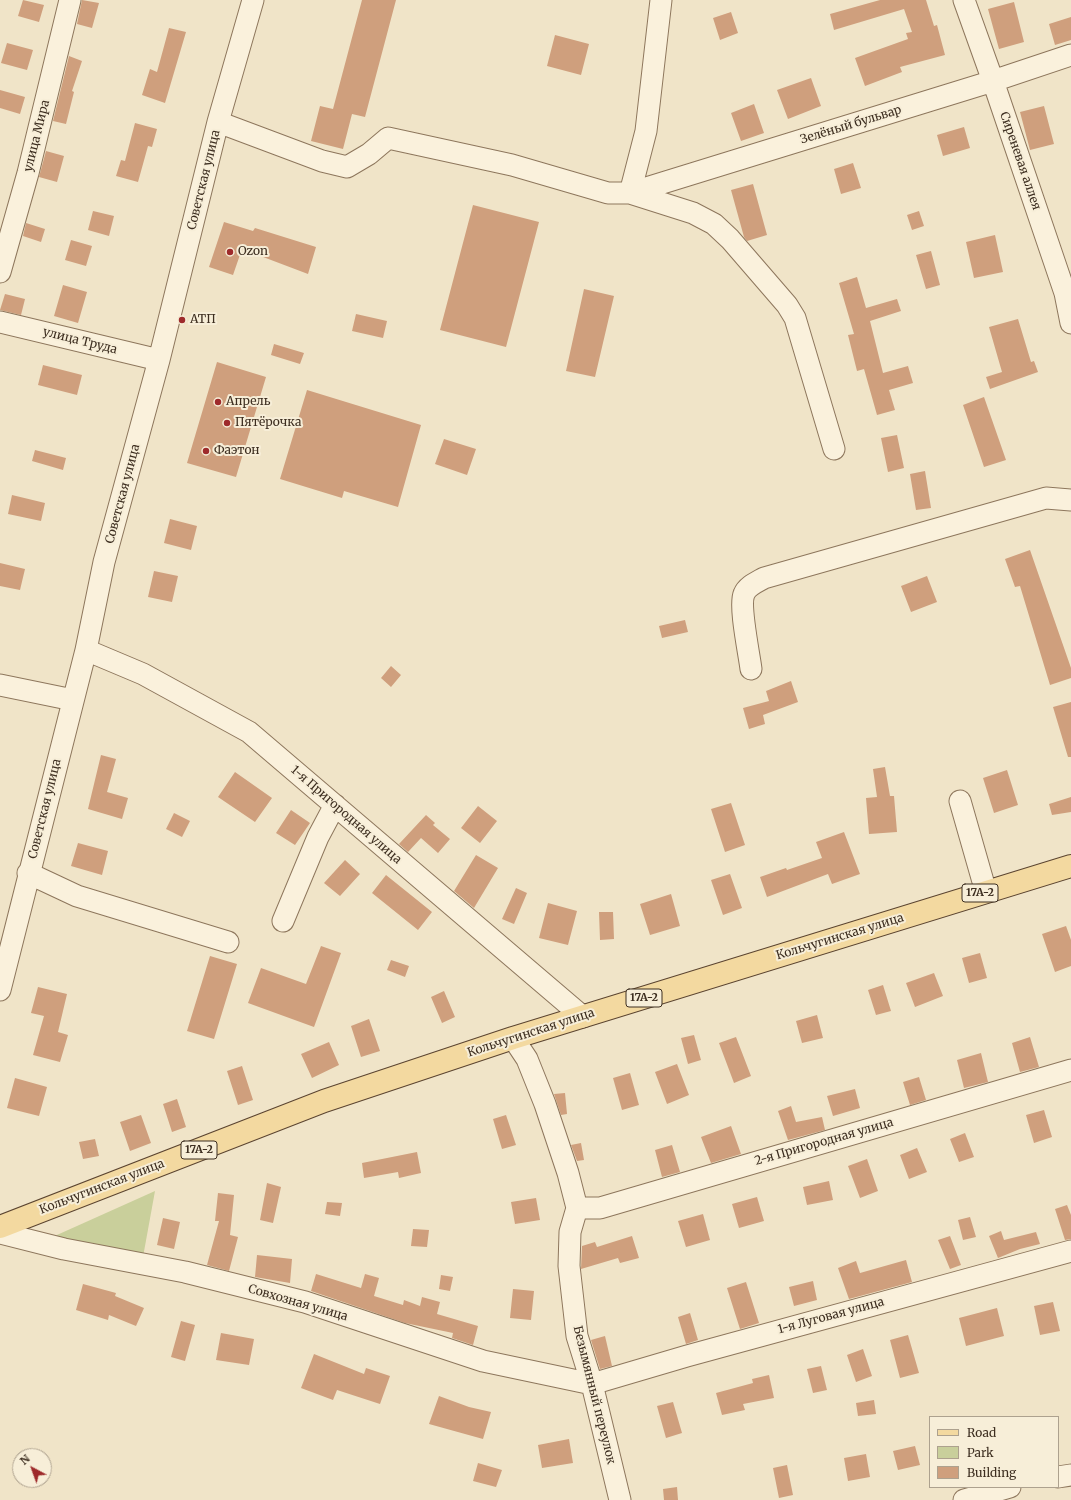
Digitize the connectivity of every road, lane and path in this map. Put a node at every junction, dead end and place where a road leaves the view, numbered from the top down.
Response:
1 (70, 0) edge
2 (253, 0) edge
3 (661, 0) edge
4 (964, 0) edge
5 (1071, 56) edge
6 (994, 81) junction
7 (218, 122) junction
8 (630, 193) junction
9 (0, 272) edge
10 (1068, 292) edge
11 (0, 322) edge
12 (1071, 323) edge
13 (159, 360) junction
14 (834, 449) dead end
15 (1071, 500) edge
16 (86, 650) junction
17 (751, 668) dead end
18 (0, 685) edge
19 (73, 700) junction
20 (960, 801) dead end
21 (335, 805) junction
22 (1071, 866) edge
23 (28, 873) junction
24 (986, 892) junction
25 (282, 921) dead end
26 (228, 942) dead end
27 (0, 990) edge
28 (583, 1017) junction
29 (513, 1038) junction
30 (1071, 1070) edge
31 (576, 1208) junction
32 (0, 1227) edge
33 (0, 1234) edge
34 (1071, 1251) edge
35 (592, 1384) junction
36 (1071, 1475) edge
37 (1059, 1477) edge
38 (1006, 1488) edge
39 (620, 1500) edge
40 (964, 1500) edge

1 - 9 street, улица Мира
2 - 7 street, Советская улица
3 - 8 street
4 - 6 street, Сиреневая аллея
5 - 6 street, Зелёный бульвар
6 - 8 street, Зелёный бульвар
6 - 10 street, Сиреневая аллея
7 - 8 street
7 - 13 street, Советская улица
8 - 14 street
10 - 12 street, Сиреневая аллея
11 - 13 street, улица Труда
13 - 16 street, Советская улица
15 - 17 street
16 - 19 street, Советская улица
16 - 21 street, 1-я Пригородная улица
18 - 19 street
19 - 23 street, Советская улица
20 - 24 street
21 - 25 street
21 - 28 street, 1-я Пригородная улица
22 - 24 main road, Кольчугинская улица / 17А-2
23 - 26 street
23 - 27 street, Советская улица
24 - 28 main road, Кольчугинская улица / 17А-2
28 - 29 main road, Кольчугинская улица / 17А-2
29 - 31 street, Безымянный переулок
29 - 32 main road, Кольчугинская улица / 17А-2
30 - 31 street, 2-я Пригородная улица
31 - 35 street, Безымянный переулок
33 - 35 street, Совхозная улица
34 - 35 street, 1-я Луговая улица
35 - 39 street, Безымянный переулок
36 - 37 street
38 - 40 street

